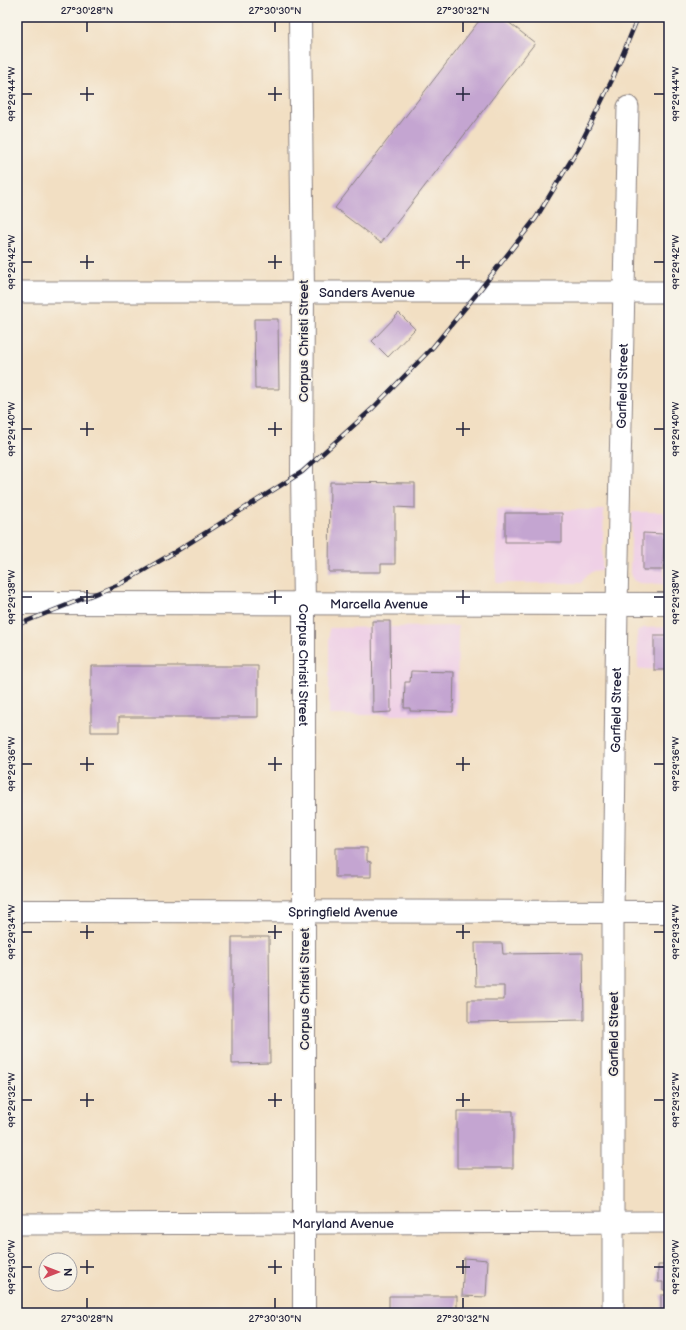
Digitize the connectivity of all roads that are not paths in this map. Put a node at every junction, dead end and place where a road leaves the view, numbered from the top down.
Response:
1 (300, 17) edge
2 (628, 107) dead end
3 (303, 291) junction
4 (17, 292) edge
5 (625, 292) junction
6 (669, 292) edge
7 (17, 603) edge
8 (304, 604) junction
9 (617, 604) junction
10 (669, 604) edge
11 (304, 911) junction
12 (17, 912) edge
13 (613, 912) junction
14 (669, 912) edge
15 (613, 1222) junction
16 (669, 1222) edge
17 (303, 1223) junction
18 (17, 1224) edge
19 (304, 1313) edge
20 (613, 1313) edge

1 - 3 main road, Corpus Christi Street
2 - 5 street, Garfield Street
3 - 4 street, Sanders Avenue
3 - 5 street, Sanders Avenue
3 - 8 main road, Corpus Christi Street
5 - 6 street, Sanders Avenue
5 - 9 street, Garfield Street
7 - 8 main road, Marcella Avenue
8 - 9 main road, Marcella Avenue
8 - 11 main road, Corpus Christi Street
9 - 10 main road, Marcella Avenue
9 - 13 street, Garfield Street
11 - 12 main road, Springfield Avenue
11 - 13 main road, Springfield Avenue
11 - 17 main road, Corpus Christi Street
13 - 14 main road, Springfield Avenue
13 - 15 street, Garfield Street
15 - 16 street, Maryland Avenue
15 - 17 street, Maryland Avenue
15 - 20 street, Garfield Street
17 - 18 street, Maryland Avenue
17 - 19 main road, Corpus Christi Street

